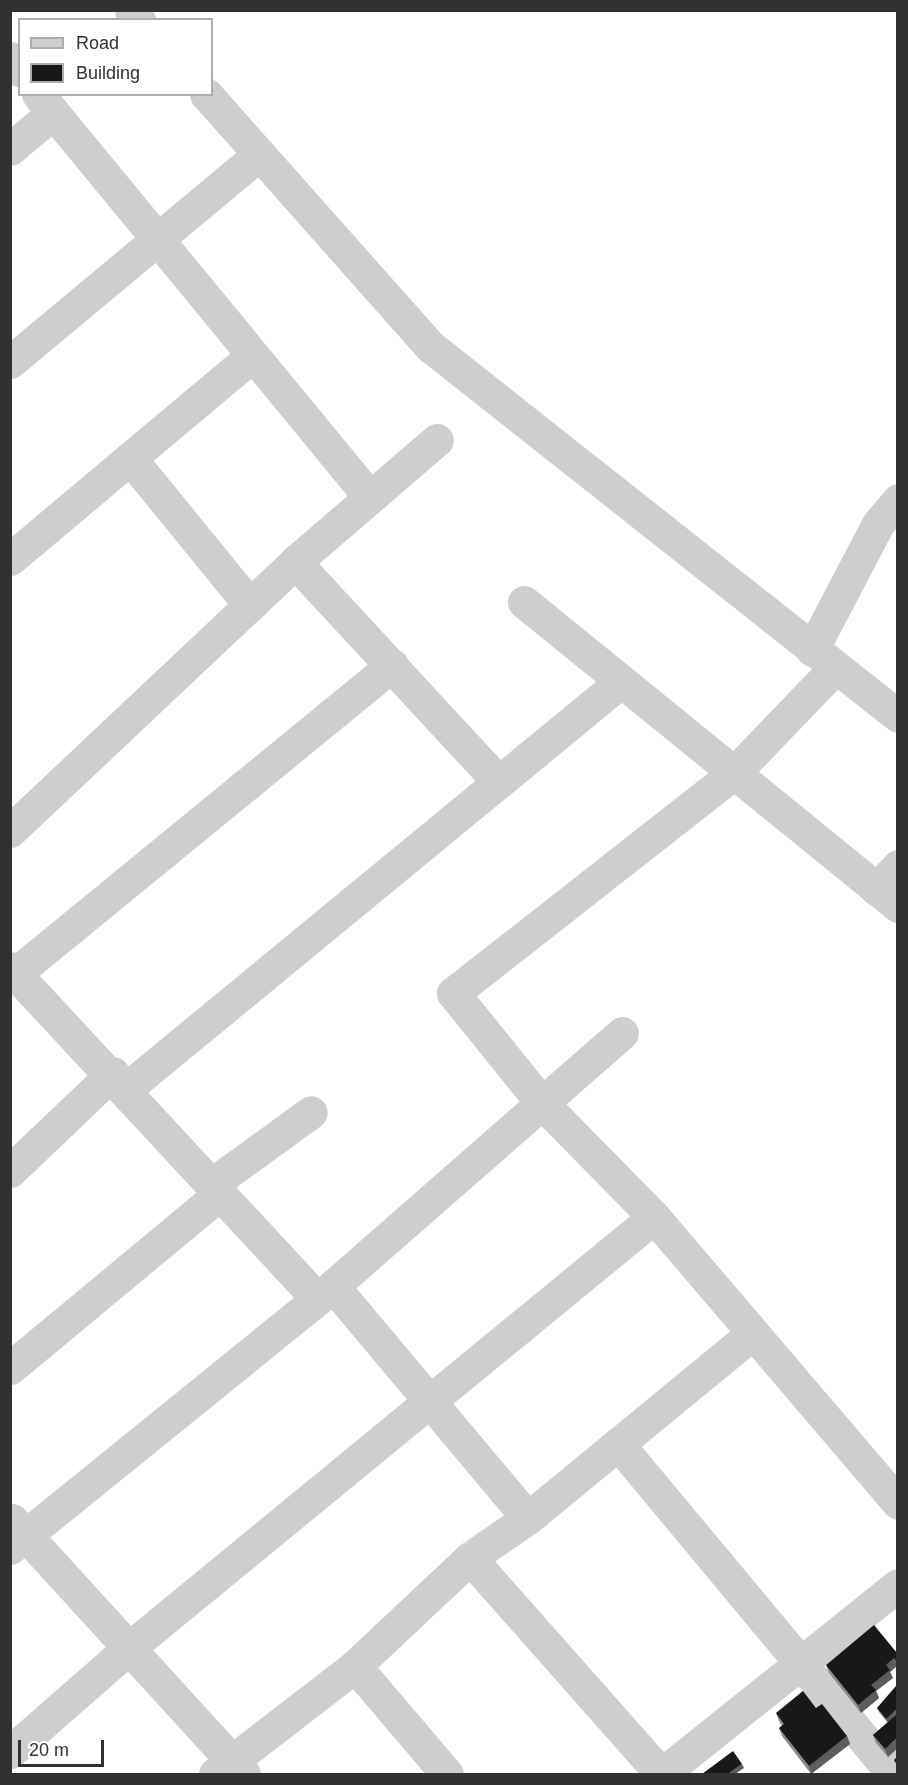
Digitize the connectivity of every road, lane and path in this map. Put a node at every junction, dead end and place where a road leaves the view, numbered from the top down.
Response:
1 (208, 96) edge
2 (45, 104) edge
3 (10, 149) edge
4 (260, 154) junction
5 (156, 241) junction
6 (251, 357) junction
7 (10, 362) edge
8 (437, 440) dead end
9 (130, 459) junction
10 (368, 495) junction
11 (897, 500) edge
12 (10, 558) edge
13 (295, 562) junction
14 (524, 602) dead end
15 (250, 604) junction
16 (824, 659) junction
17 (392, 665) junction
18 (618, 684) junction
19 (897, 716) edge
20 (734, 773) junction
21 (498, 781) junction
22 (10, 831) edge
23 (890, 887) edge
24 (13, 971) edge
25 (622, 1033) dead end
26 (120, 1081) junction
27 (541, 1102) junction
28 (311, 1112) dead end
29 (10, 1171) edge
30 (217, 1188) junction
31 (654, 1217) junction
32 (325, 1292) junction
33 (753, 1333) junction
34 (10, 1368) edge
35 (429, 1401) junction
36 (618, 1444) junction
37 (897, 1503) edge
38 (528, 1518) junction
39 (16, 1534) edge
40 (470, 1558) junction
41 (897, 1585) edge
42 (129, 1648) junction
43 (802, 1665) junction
44 (355, 1666) junction
45 (10, 1752) edge
46 (230, 1770) edge
47 (447, 1774) edge
48 (661, 1774) edge
49 (892, 1774) edge

1 - 4 street
2 - 3 street
2 - 5 street
4 - 5 street
4 - 16 street
5 - 6 street
5 - 7 street
6 - 9 street
6 - 10 street
8 - 10 street
9 - 12 street
9 - 15 street
10 - 13 street
11 - 16 street
13 - 15 street
13 - 17 street
14 - 18 street
15 - 22 street
16 - 19 street
16 - 20 street
17 - 21 street
17 - 24 street
18 - 20 street
18 - 21 street
20 - 23 street
20 - 27 street
21 - 26 street
24 - 26 street
25 - 27 street
26 - 29 street
26 - 30 street
27 - 31 street
27 - 32 street
28 - 30 street
30 - 32 street
30 - 34 street
31 - 33 street
31 - 35 street
32 - 35 street
32 - 39 street
33 - 36 street
33 - 37 street
35 - 38 street
35 - 42 street
36 - 38 street
36 - 43 street
38 - 40 street
39 - 42 street
40 - 44 street
40 - 48 street
41 - 43 street
42 - 45 street
42 - 46 street
43 - 48 street
43 - 49 street
44 - 46 street
44 - 47 street

